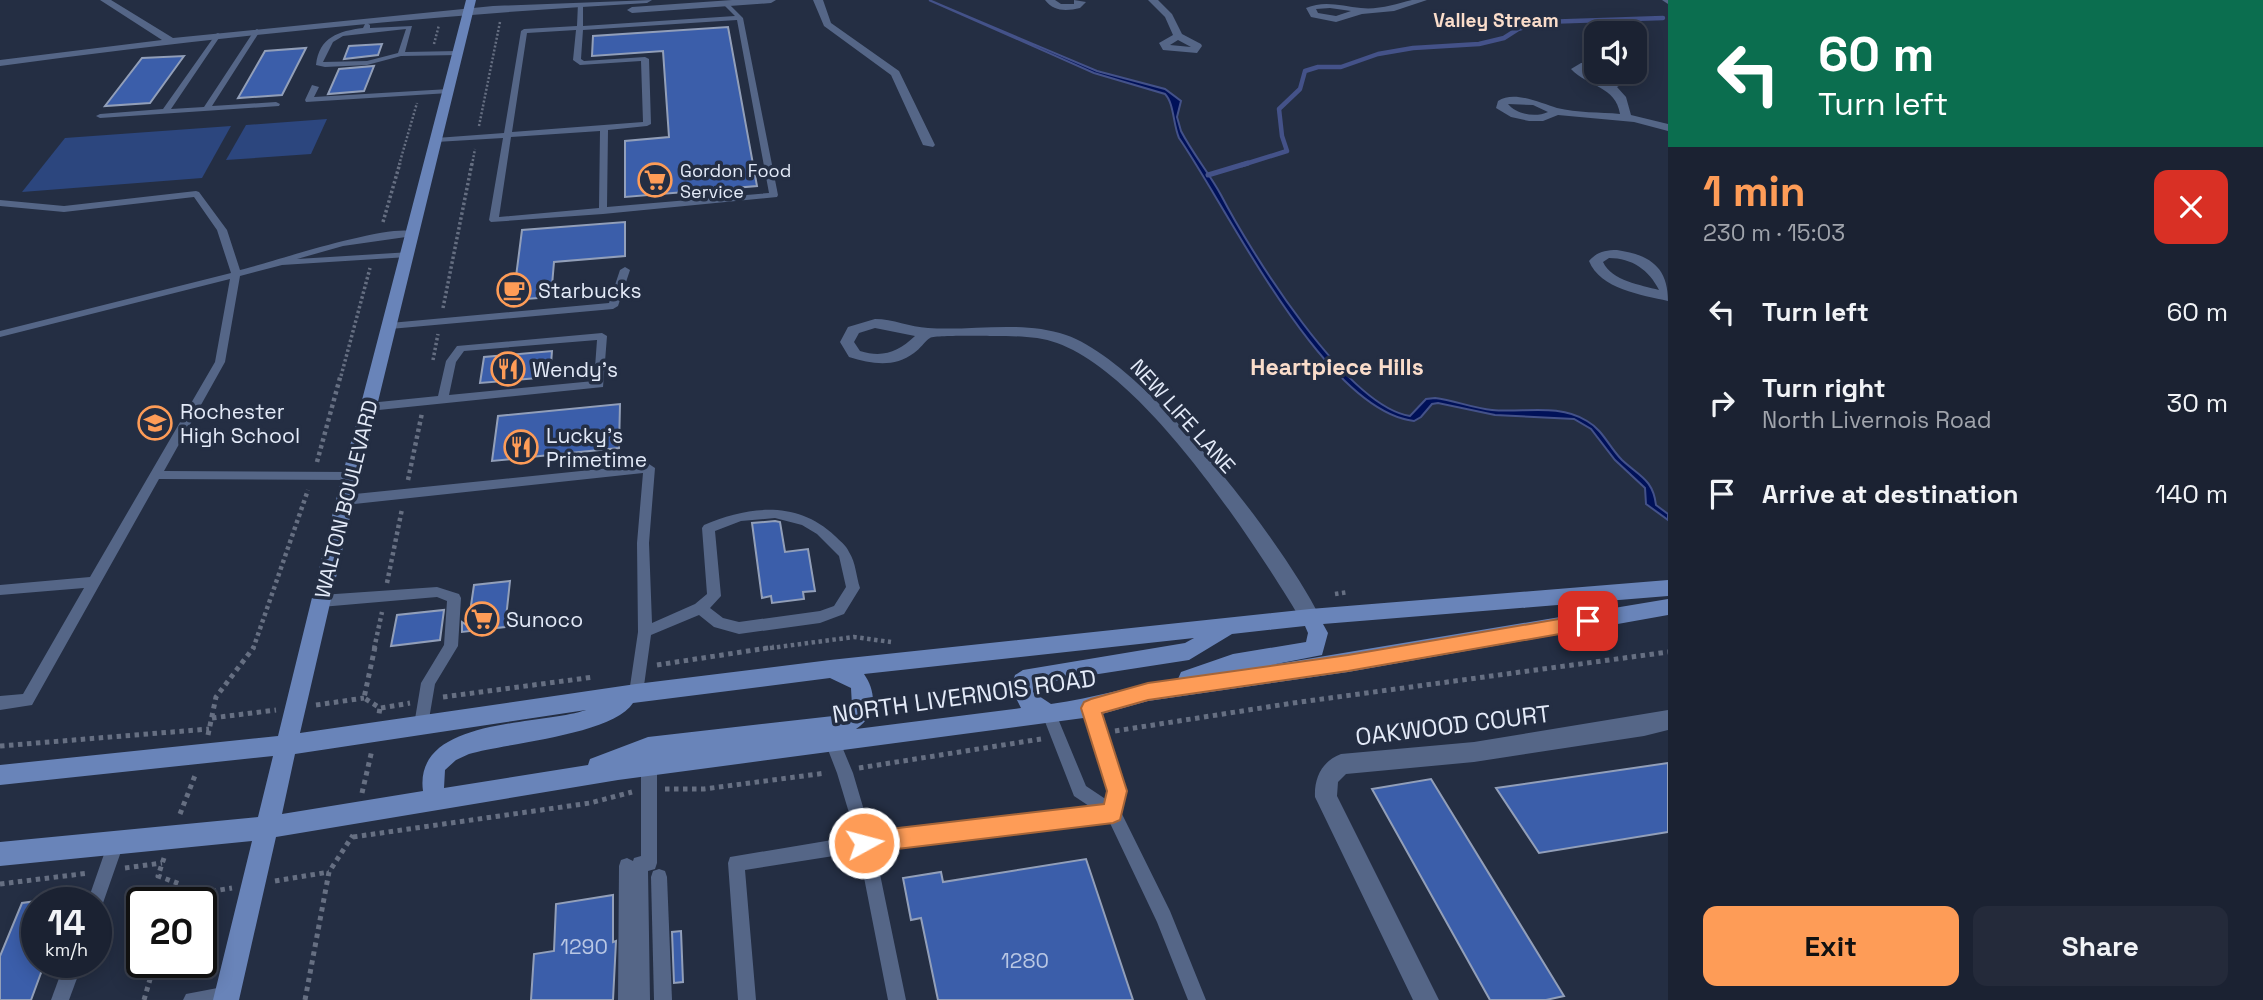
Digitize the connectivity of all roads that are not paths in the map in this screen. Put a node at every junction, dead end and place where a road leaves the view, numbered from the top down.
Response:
1 (105, 0) edge
2 (471, 0) edge
3 (647, 0) edge
4 (771, 0) edge
5 (818, 0) edge
6 (1049, 0) edge
7 (1079, 0) edge
8 (1153, 0) edge
9 (1422, 0) edge
10 (727, 3) edge
11 (581, 9) junction
12 (1362, 11) dead end
13 (468, 13) junction
14 (740, 18) junction
15 (367, 25) junction
16 (580, 28) junction
17 (257, 32) junction
18 (218, 36) junction
19 (1178, 36) dead end
20 (171, 41) junction
21 (458, 53) junction
22 (401, 54) junction
23 (0, 63) edge
24 (1584, 65) edge
25 (1584, 77) edge
26 (1604, 84) edge
27 (1615, 84) edge
28 (1611, 86) junction
29 (315, 87) dead end
30 (449, 91) junction
31 (275, 104) dead end
32 (208, 107) junction
33 (166, 110) junction
34 (1556, 111) dead end
35 (100, 116) dead end
36 (1626, 118) junction
37 (604, 128) junction
38 (1668, 128) edge
39 (506, 135) junction
40 (436, 140) junction
41 (929, 145) dead end
42 (0, 203) edge
43 (603, 211) junction
44 (413, 233) junction
45 (408, 254) junction
46 (276, 264) junction
47 (625, 270) dead end
48 (236, 274) junction
49 (1668, 295) edge
50 (390, 326) junction
51 (927, 333) dead end
52 (0, 334) edge
53 (443, 399) junction
54 (369, 407) junction
55 (156, 474) junction
56 (351, 476) junction
57 (345, 500) junction
58 (93, 582) junction
59 (1668, 588) edge
60 (0, 590) edge
61 (321, 601) junction
62 (1668, 607) edge
63 (700, 608) junction
64 (1310, 617) junction
65 (1227, 628) junction
66 (645, 632) junction
67 (830, 669) junction
68 (1148, 692) junction
69 (636, 693) junction
70 (0, 703) edge
71 (1091, 708) junction
72 (1049, 714) junction
73 (1668, 720) edge
74 (421, 725) junction
75 (834, 742) junction
76 (286, 745) junction
77 (649, 766) junction
78 (0, 775) edge
79 (566, 778) junction
80 (435, 799) junction
81 (1113, 813) junction
82 (265, 828) junction
83 (116, 843) junction
84 (864, 843) junction
85 (0, 854) edge
86 (644, 868) junction
87 (100, 887) edge
88 (68, 978) edge
89 (227, 997) edge
90 (60, 1000) edge
91 (192, 1000) edge
92 (627, 1000) edge
93 (641, 1000) edge
94 (663, 1000) edge
95 (747, 1000) edge
96 (898, 1000) edge
97 (1197, 1000) edge
98 (1426, 1000) edge

1 - 20 street
2 - 13 main road, WALTON BOULEVARD
3 - 11 street
4 - 10 street
5 - 41 street
6 - 7 street
8 - 19 street
9 - 12 street
10 - 11 street
10 - 14 lane
11 - 13 street
11 - 16 lane
13 - 15 street
13 - 21 main road, WALTON BOULEVARD
14 - 16 lane
14 - 43 lane
15 - 17 street
15 - 22 lane
15 - 22 lane
16 - 37 lane
16 - 39 lane
17 - 18 street
17 - 32 lane
18 - 20 street
18 - 33 lane
20 - 23 street
21 - 22 lane
21 - 30 main road, WALTON BOULEVARD
24 - 25 street
26 - 28 street
27 - 28 street
28 - 36 street
29 - 30 lane
30 - 40 main road, WALTON BOULEVARD
31 - 32 lane
32 - 33 lane
33 - 35 lane
34 - 36 street
36 - 38 street
37 - 39 lane
37 - 43 lane
39 - 40 lane
39 - 43 lane
40 - 44 main road, WALTON BOULEVARD
42 - 48 lane
44 - 45 main road, WALTON BOULEVARD
44 - 46 lane
45 - 46 lane
45 - 50 main road, WALTON BOULEVARD
46 - 48 lane
47 - 50 lane
48 - 52 lane
48 - 55 lane
49 - 49 street
50 - 54 main road, WALTON BOULEVARD
51 - 64 street, NEW LIFE LANE
53 - 53 lane
53 - 54 lane
54 - 56 main road, WALTON BOULEVARD
55 - 56 lane
55 - 58 lane
56 - 57 main road, WALTON BOULEVARD
57 - 61 main road, WALTON BOULEVARD
57 - 66 lane
58 - 60 lane
58 - 70 lane
59 - 64 main road, NORTH LIVERNOIS ROAD
61 - 74 lane
61 - 76 main road, WALTON BOULEVARD
62 - 68 main road, NORTH LIVERNOIS ROAD
63 - 63 lane
63 - 66 lane
64 - 65 main road, NORTH LIVERNOIS ROAD
64 - 68 main road
65 - 67 main road, NORTH LIVERNOIS ROAD
65 - 72 main road
66 - 69 lane
67 - 69 main road, NORTH LIVERNOIS ROAD
67 - 79 main road
68 - 71 main road, NORTH LIVERNOIS ROAD
69 - 74 main road, NORTH LIVERNOIS ROAD
69 - 80 main road
71 - 72 main road, NORTH LIVERNOIS ROAD
71 - 81 lane
72 - 75 main road, NORTH LIVERNOIS ROAD
72 - 81 lane
73 - 98 street, OAKWOOD COURT
74 - 76 main road, NORTH LIVERNOIS ROAD
75 - 77 main road, NORTH LIVERNOIS ROAD
75 - 84 lane
76 - 78 main road, NORTH LIVERNOIS ROAD
76 - 82 main road, WALTON BOULEVARD
77 - 79 main road, NORTH LIVERNOIS ROAD
77 - 86 lane
79 - 80 main road, NORTH LIVERNOIS ROAD
80 - 82 main road, NORTH LIVERNOIS ROAD
81 - 84 lane
81 - 97 lane
82 - 83 main road, NORTH LIVERNOIS ROAD
82 - 89 main road, WALTON BOULEVARD
83 - 85 main road, NORTH LIVERNOIS ROAD
83 - 87 lane
84 - 95 lane
84 - 96 lane
86 - 92 lane
86 - 93 lane
86 - 94 lane
88 - 90 lane
89 - 91 lane

